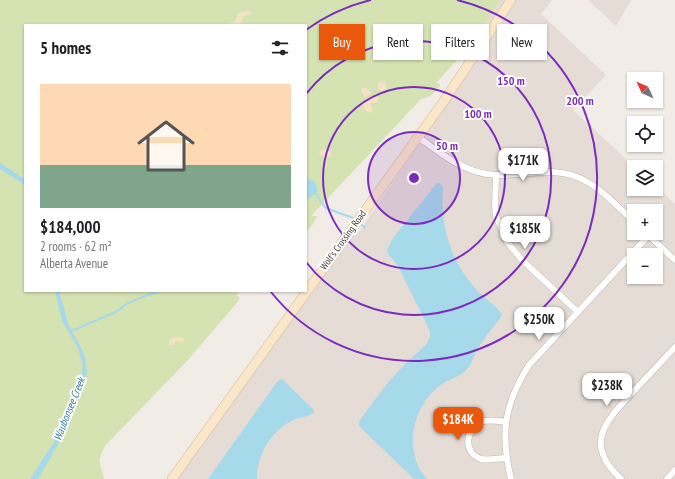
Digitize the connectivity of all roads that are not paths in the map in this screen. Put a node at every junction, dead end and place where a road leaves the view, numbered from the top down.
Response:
1 (511, 0) edge
2 (418, 137) junction
3 (496, 175) junction
4 (627, 216) edge
5 (642, 240) edge
6 (653, 240) edge
7 (675, 260) edge
8 (307, 291) edge
9 (307, 292) edge
10 (578, 312) junction
11 (675, 347) edge
12 (506, 422) junction
13 (506, 458) junction
14 (675, 470) edge
15 (172, 479) edge
16 (511, 479) edge
17 (621, 479) edge
18 (666, 479) edge

1 - 2 main road, Wolf's Crossing Road
2 - 3 street
2 - 8 main road, Wolf's Crossing Road
3 - 4 street
3 - 10 street
5 - 10 street
6 - 7 street
9 - 15 main road, Wolf's Crossing Road
10 - 12 street
11 - 17 street
12 - 13 street
12 - 13 street
13 - 16 street
14 - 18 street

